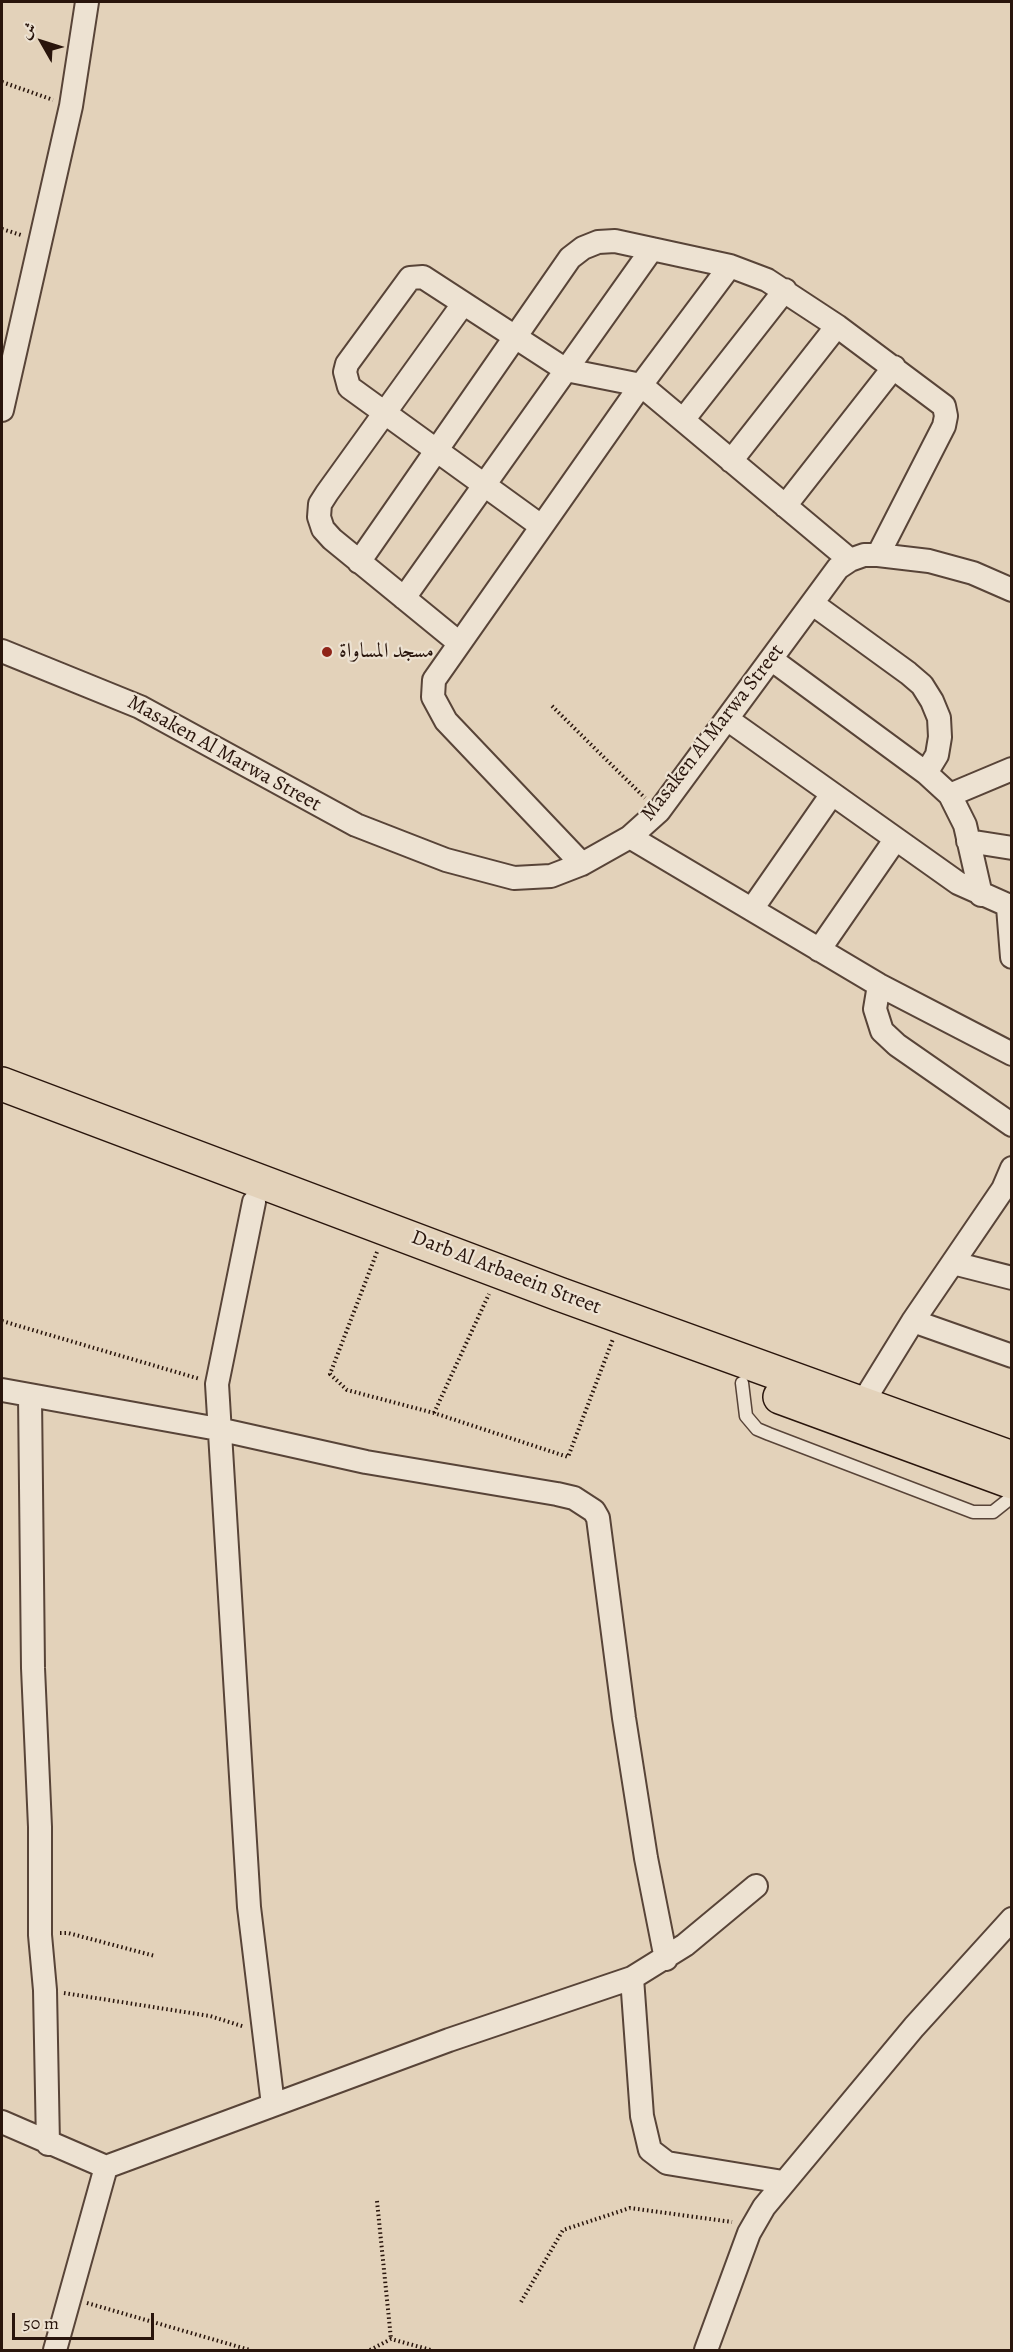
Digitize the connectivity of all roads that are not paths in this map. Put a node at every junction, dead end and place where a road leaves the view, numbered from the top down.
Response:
1 (87, 2) edge
2 (652, 249) junction
3 (730, 266) junction
4 (785, 290) junction
5 (463, 304) junction
6 (837, 326) junction
7 (514, 338) junction
8 (894, 368) junction
9 (566, 370) junction
10 (641, 385) junction
11 (2, 407) edge
12 (383, 414) junction
13 (683, 420) junction
14 (436, 451) junction
15 (731, 461) junction
16 (484, 485) junction
17 (785, 506) junction
18 (541, 526) junction
19 (878, 555) junction
20 (850, 560) junction
21 (359, 562) junction
22 (1011, 590) edge
23 (404, 598) junction
24 (813, 604) junction
25 (458, 642) junction
26 (2, 651) edge
27 (771, 659) junction
28 (727, 719) junction
29 (1011, 769) edge
30 (926, 773) junction
31 (832, 795) junction
32 (950, 795) junction
33 (630, 837) junction
34 (895, 840) junction
35 (968, 841) junction
36 (1005, 843) edge
37 (582, 864) junction
38 (981, 896) junction
39 (1010, 907) edge
40 (752, 909) junction
41 (819, 950) junction
42 (1011, 957) edge
43 (879, 985) junction
44 (1011, 1054) edge
45 (2, 1084) edge
46 (2, 1108) edge
47 (1011, 1125) edge
48 (1011, 1168) edge
49 (254, 1202) junction
50 (989, 1210) junction
51 (1011, 1213) edge
52 (953, 1263) junction
53 (1011, 1278) edge
54 (555, 1304) junction
55 (913, 1321) junction
56 (1011, 1356) edge
57 (742, 1383) junction
58 (2, 1390) edge
59 (30, 1396) junction
60 (856, 1412) junction
61 (218, 1429) junction
62 (1011, 1461) edge
63 (1011, 1497) edge
64 (756, 1886) dead end
65 (1011, 1918) edge
66 (666, 1959) junction
67 (632, 1978) junction
68 (273, 2105) junction
69 (2, 2122) edge
70 (48, 2144) junction
71 (106, 2167) junction
72 (783, 2182) junction
73 (55, 2350) edge
74 (706, 2350) edge

1 - 11 street
2 - 3 street
2 - 7 street
2 - 9 street
3 - 4 street
3 - 10 street
4 - 6 street
4 - 13 street
5 - 7 street
5 - 12 street
5 - 12 street
6 - 8 street
6 - 15 street
7 - 9 street
7 - 14 street
8 - 17 street
8 - 19 street
9 - 10 street
9 - 16 street
10 - 13 street
10 - 18 street
12 - 14 street
12 - 21 street
13 - 15 street
14 - 16 street
14 - 21 street
15 - 17 street
16 - 18 street
16 - 23 street
17 - 20 street
18 - 25 street
19 - 20 street
19 - 22 street
20 - 24 street, Masaken Al Marwa Street
21 - 23 street
23 - 25 street
24 - 27 street, Masaken Al Marwa Street
24 - 30 street
25 - 37 street
26 - 37 street, Masaken Al Marwa Street
27 - 28 street, Masaken Al Marwa Street
27 - 30 street
28 - 31 street
28 - 33 street, Masaken Al Marwa Street
29 - 32 street
30 - 32 street
31 - 34 street
31 - 40 street
32 - 35 street
33 - 37 street, Masaken Al Marwa Street
33 - 40 street
34 - 38 street
34 - 41 street
35 - 36 street
35 - 38 street
38 - 39 street
39 - 42 street
40 - 41 street
41 - 43 street
43 - 44 street
43 - 47 street
45 - 54 highway, Darb Al Arbaeein Street
46 - 49 highway, Darb Al Arbaeein Street
48 - 50 street
49 - 54 highway, Darb Al Arbaeein Street
49 - 61 street
50 - 51 street
50 - 52 street
52 - 53 street
52 - 55 street
54 - 57 highway, Darb Al Arbaeein Street
54 - 60 highway, Darb Al Arbaeein Street
55 - 56 street
55 - 60 street
57 - 60 highway, Darb Al Arbaeein Street
57 - 63 lane
58 - 59 street
59 - 61 street
59 - 70 street
60 - 62 highway, Darb Al Arbaeein Street
61 - 66 street
61 - 68 street
64 - 66 street
65 - 72 street
66 - 67 street
67 - 68 street
67 - 72 street
68 - 71 street
69 - 70 street
70 - 71 street
71 - 73 street
72 - 74 street

